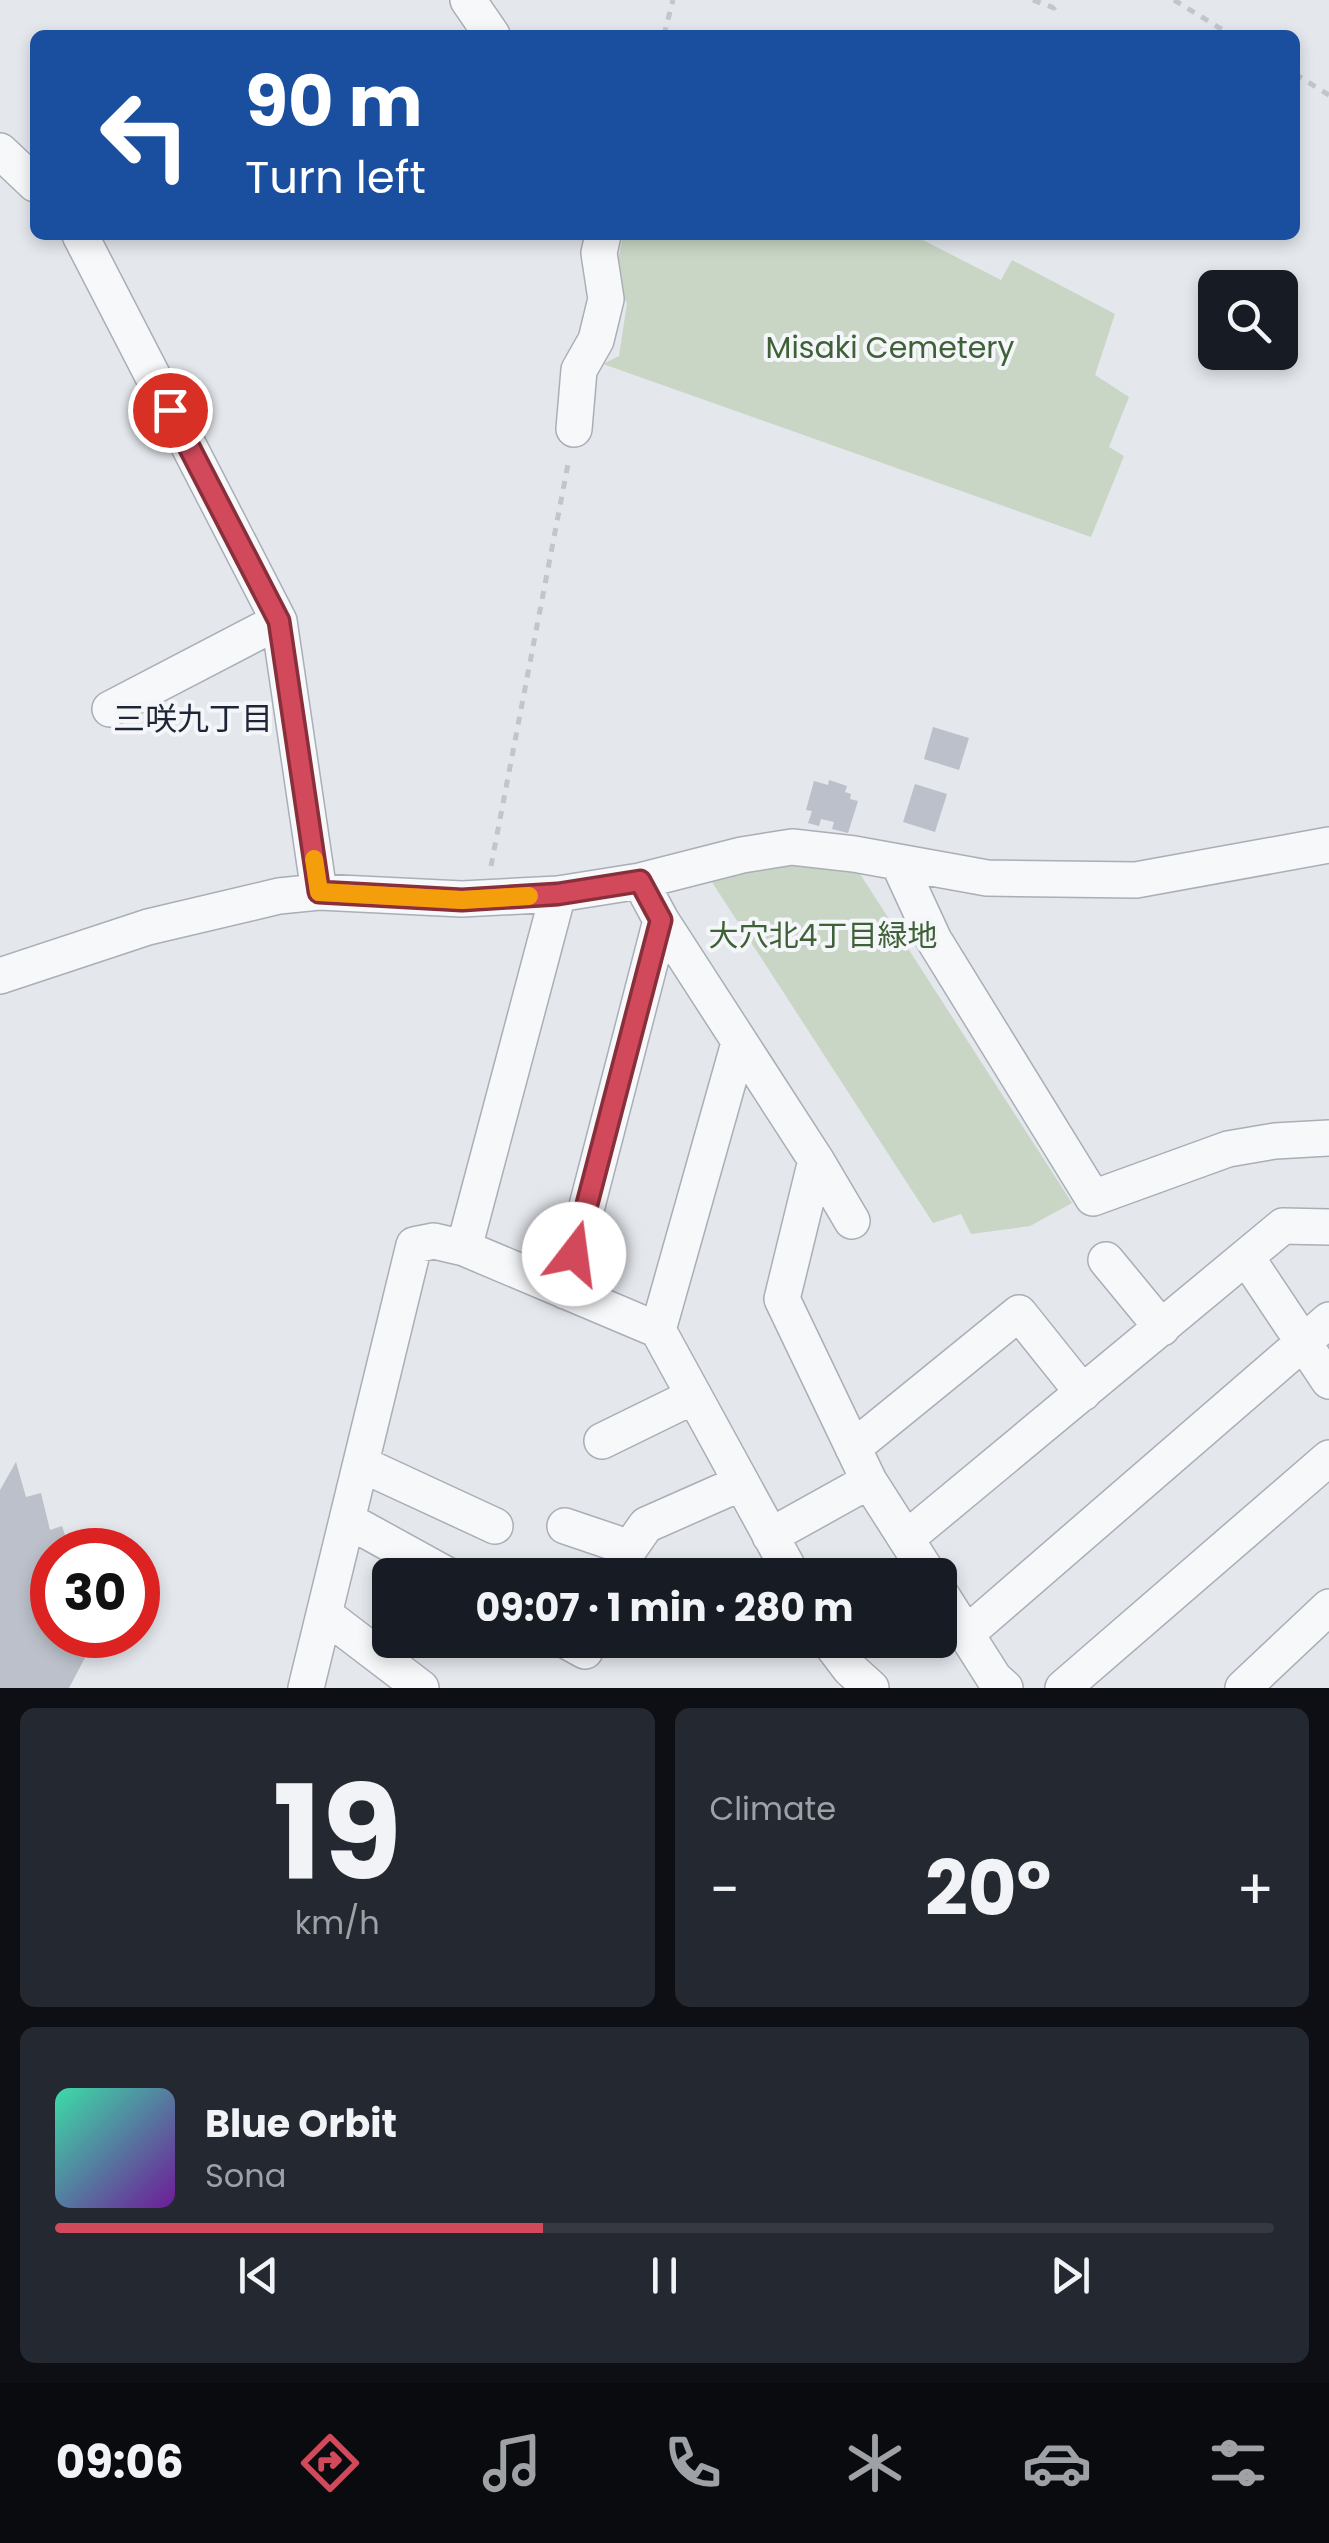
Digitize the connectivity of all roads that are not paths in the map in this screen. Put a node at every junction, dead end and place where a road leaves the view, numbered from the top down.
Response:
1 (468, 0) edge
2 (489, 30) edge
3 (0, 152) edge
4 (30, 179) edge
5 (83, 240) edge
6 (602, 240) edge
7 (574, 429) road end
8 (279, 621) junction
9 (110, 710) dead end
10 (1329, 845) edge
11 (899, 864) junction
12 (640, 881) junction
13 (319, 892) junction
14 (558, 894) junction
15 (661, 920) junction
16 (0, 976) edge
17 (739, 1043) junction
18 (1329, 1138) edge
19 (816, 1160) junction
20 (852, 1221) dead end
21 (1329, 1227) edge
22 (464, 1248) junction
23 (1247, 1258) junction
24 (1106, 1260) dead end
25 (565, 1290) junction
26 (1329, 1320) edge
27 (1162, 1328) junction
28 (658, 1330) junction
29 (1302, 1344) junction
30 (1329, 1382) edge
31 (1084, 1392) junction
32 (694, 1396) junction
33 (602, 1441) dead end
34 (853, 1448) junction
35 (1329, 1458) edge
36 (361, 1464) junction
37 (868, 1481) junction
38 (741, 1483) junction
39 (347, 1520) junction
40 (495, 1526) dead end
41 (565, 1526) dead end
42 (770, 1536) junction
43 (907, 1538) junction
44 (416, 1558) edge
45 (782, 1558) edge
46 (919, 1558) edge
47 (1329, 1607) edge
48 (324, 1614) junction
49 (957, 1622) edge
50 (965, 1635) junction
51 (841, 1658) edge
52 (306, 1688) edge
53 (421, 1688) edge
54 (870, 1688) edge
55 (1005, 1688) edge
56 (1063, 1688) edge
57 (1243, 1688) edge

1 - 2 street
3 - 4 street
5 - 8 street
6 - 7 street
8 - 9 street
8 - 13 street
10 - 11 street
11 - 12 street
11 - 18 street
12 - 14 street
12 - 15 street
13 - 14 street
13 - 16 street
14 - 22 street
15 - 17 street
15 - 25 street
17 - 19 street
17 - 28 street
19 - 20 street
19 - 34 street
21 - 23 street
22 - 25 street
22 - 36 street
23 - 27 street
23 - 29 street
24 - 27 street
25 - 28 street
26 - 29 street
27 - 31 street
28 - 32 street
29 - 30 street
29 - 50 street
31 - 34 street
31 - 43 street
32 - 33 street
32 - 38 street
34 - 37 street
35 - 56 street
36 - 39 street
36 - 40 street
37 - 42 street
37 - 43 street
38 - 41 street
38 - 42 street
39 - 44 street
39 - 48 street
42 - 45 street
43 - 46 street
47 - 57 street
48 - 52 street
48 - 53 street
49 - 50 street
50 - 55 street
51 - 54 street

